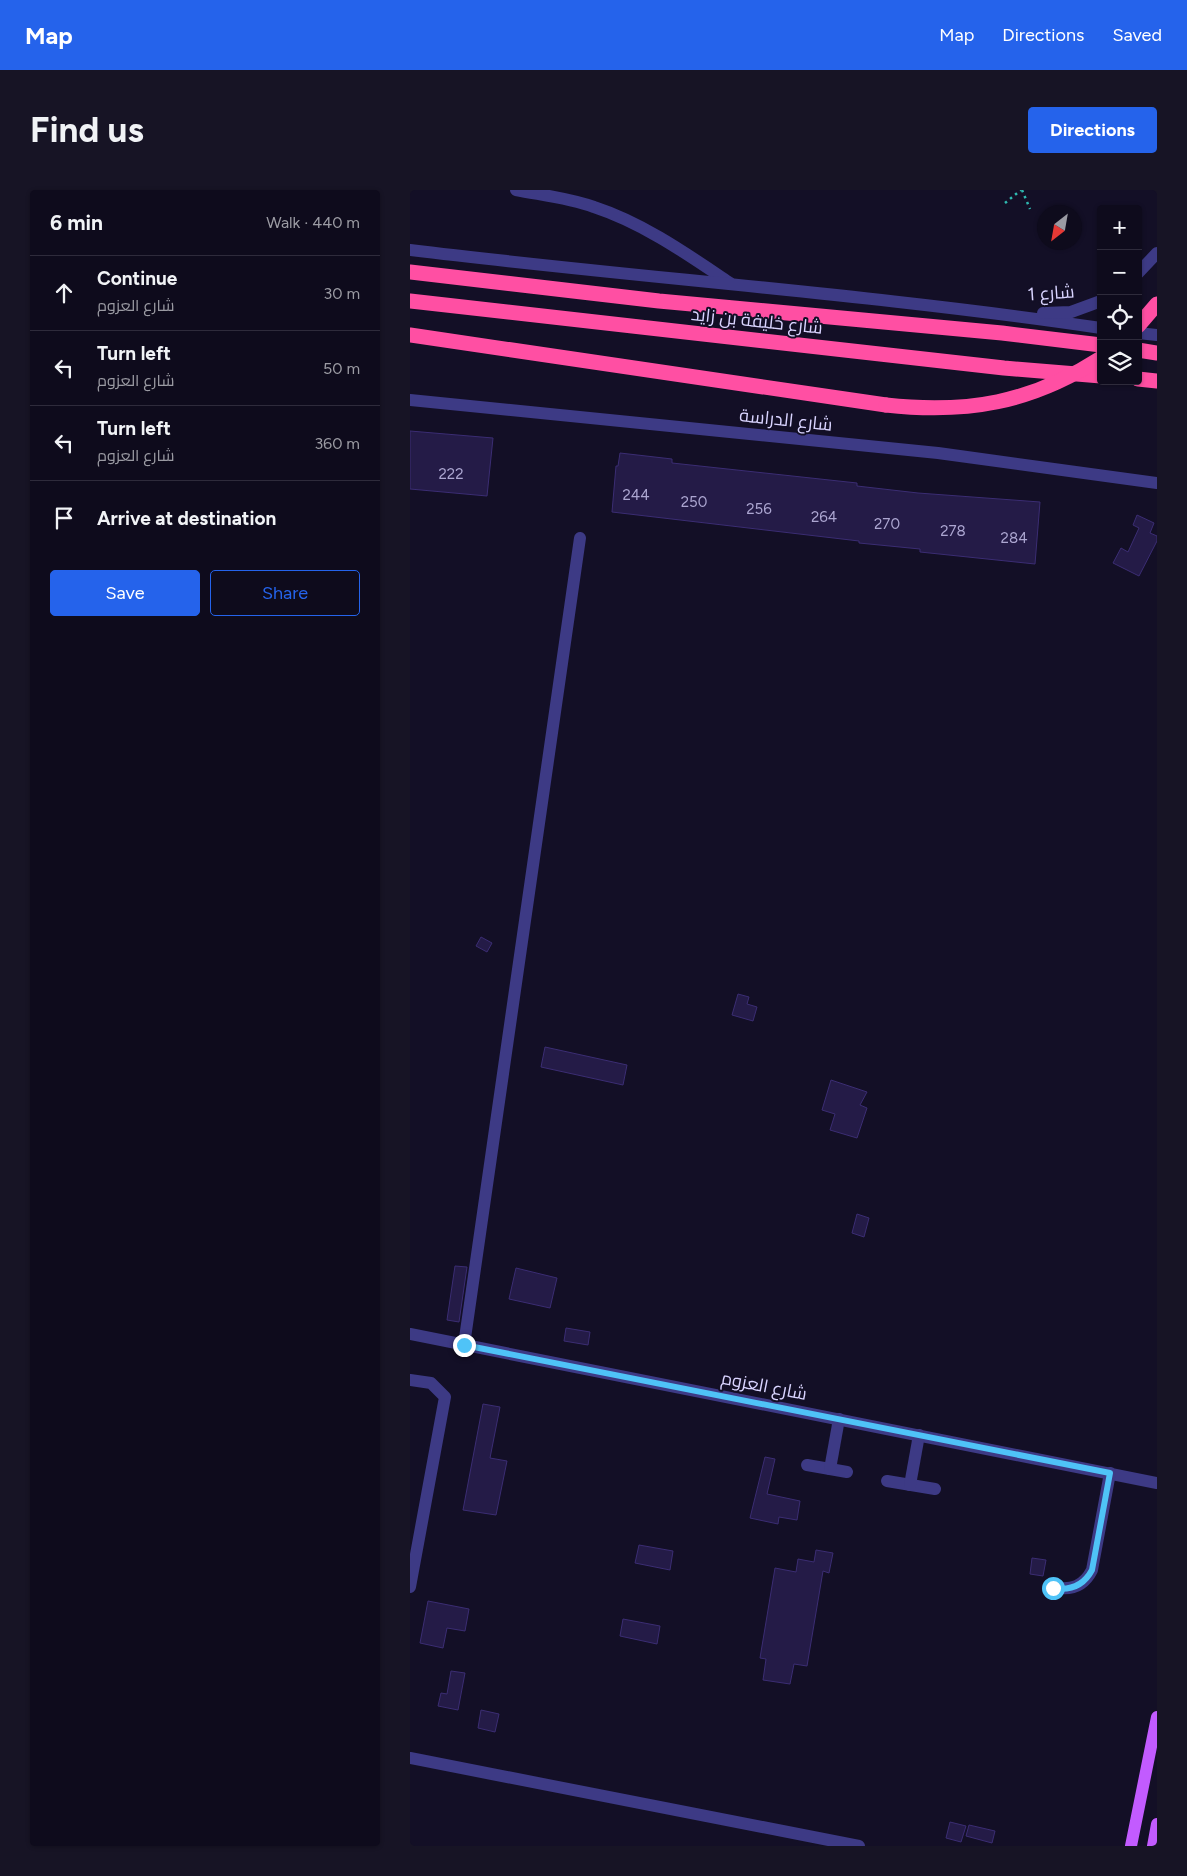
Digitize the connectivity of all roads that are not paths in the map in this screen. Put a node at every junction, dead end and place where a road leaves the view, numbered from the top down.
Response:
1 (518, 190) edge
2 (410, 250) edge
3 (1157, 253) edge
4 (1142, 269) edge
5 (410, 272) edge
6 (732, 284) junction
7 (410, 301) edge
8 (1097, 302) edge
9 (1157, 304) edge
10 (1001, 313) junction
11 (1142, 321) edge
12 (1097, 327) edge
13 (1142, 333) edge
14 (410, 335) edge
15 (1157, 335) edge
16 (1097, 345) edge
17 (1142, 350) edge
18 (1157, 352) edge
19 (1097, 360) edge
20 (1097, 376) edge
21 (1142, 379) edge
22 (1157, 381) edge
23 (410, 400) edge
24 (1157, 483) edge
25 (580, 538) dead end
26 (410, 1334) edge
27 (464, 1345) junction
28 (410, 1380) edge
29 (839, 1419) junction
30 (919, 1435) junction
31 (807, 1465) dead end
32 (830, 1469) junction
33 (847, 1472) dead end
34 (1110, 1473) junction
35 (887, 1481) dead end
36 (1157, 1483) edge
37 (910, 1485) junction
38 (935, 1489) dead end
39 (410, 1587) edge
40 (1053, 1588) dead end
41 (1157, 1717) edge
42 (410, 1758) edge
43 (1157, 1824) edge
44 (859, 1846) edge
45 (1131, 1846) edge
46 (1153, 1846) edge

1 - 6 street
2 - 6 street
3 - 4 street
5 - 16 highway, شارع خليفة بن زايد
6 - 10 street
7 - 20 highway, شارع خليفة بن زايد
8 - 10 street, شارع 1
9 - 11 highway
10 - 12 street
13 - 15 street
14 - 19 highway, bridge
17 - 18 highway
21 - 22 highway
23 - 24 street, شارع الدراسة
25 - 27 street
26 - 27 street, شارع العزوم
27 - 29 street, شارع العزوم
28 - 39 street
29 - 30 street, شارع العزوم
29 - 32 street
30 - 34 street, شارع العزوم
30 - 37 street
31 - 32 street
32 - 33 street
34 - 36 street, شارع العزوم
34 - 40 street
35 - 37 street
37 - 38 street
41 - 45 main road
42 - 44 street
43 - 46 main road

